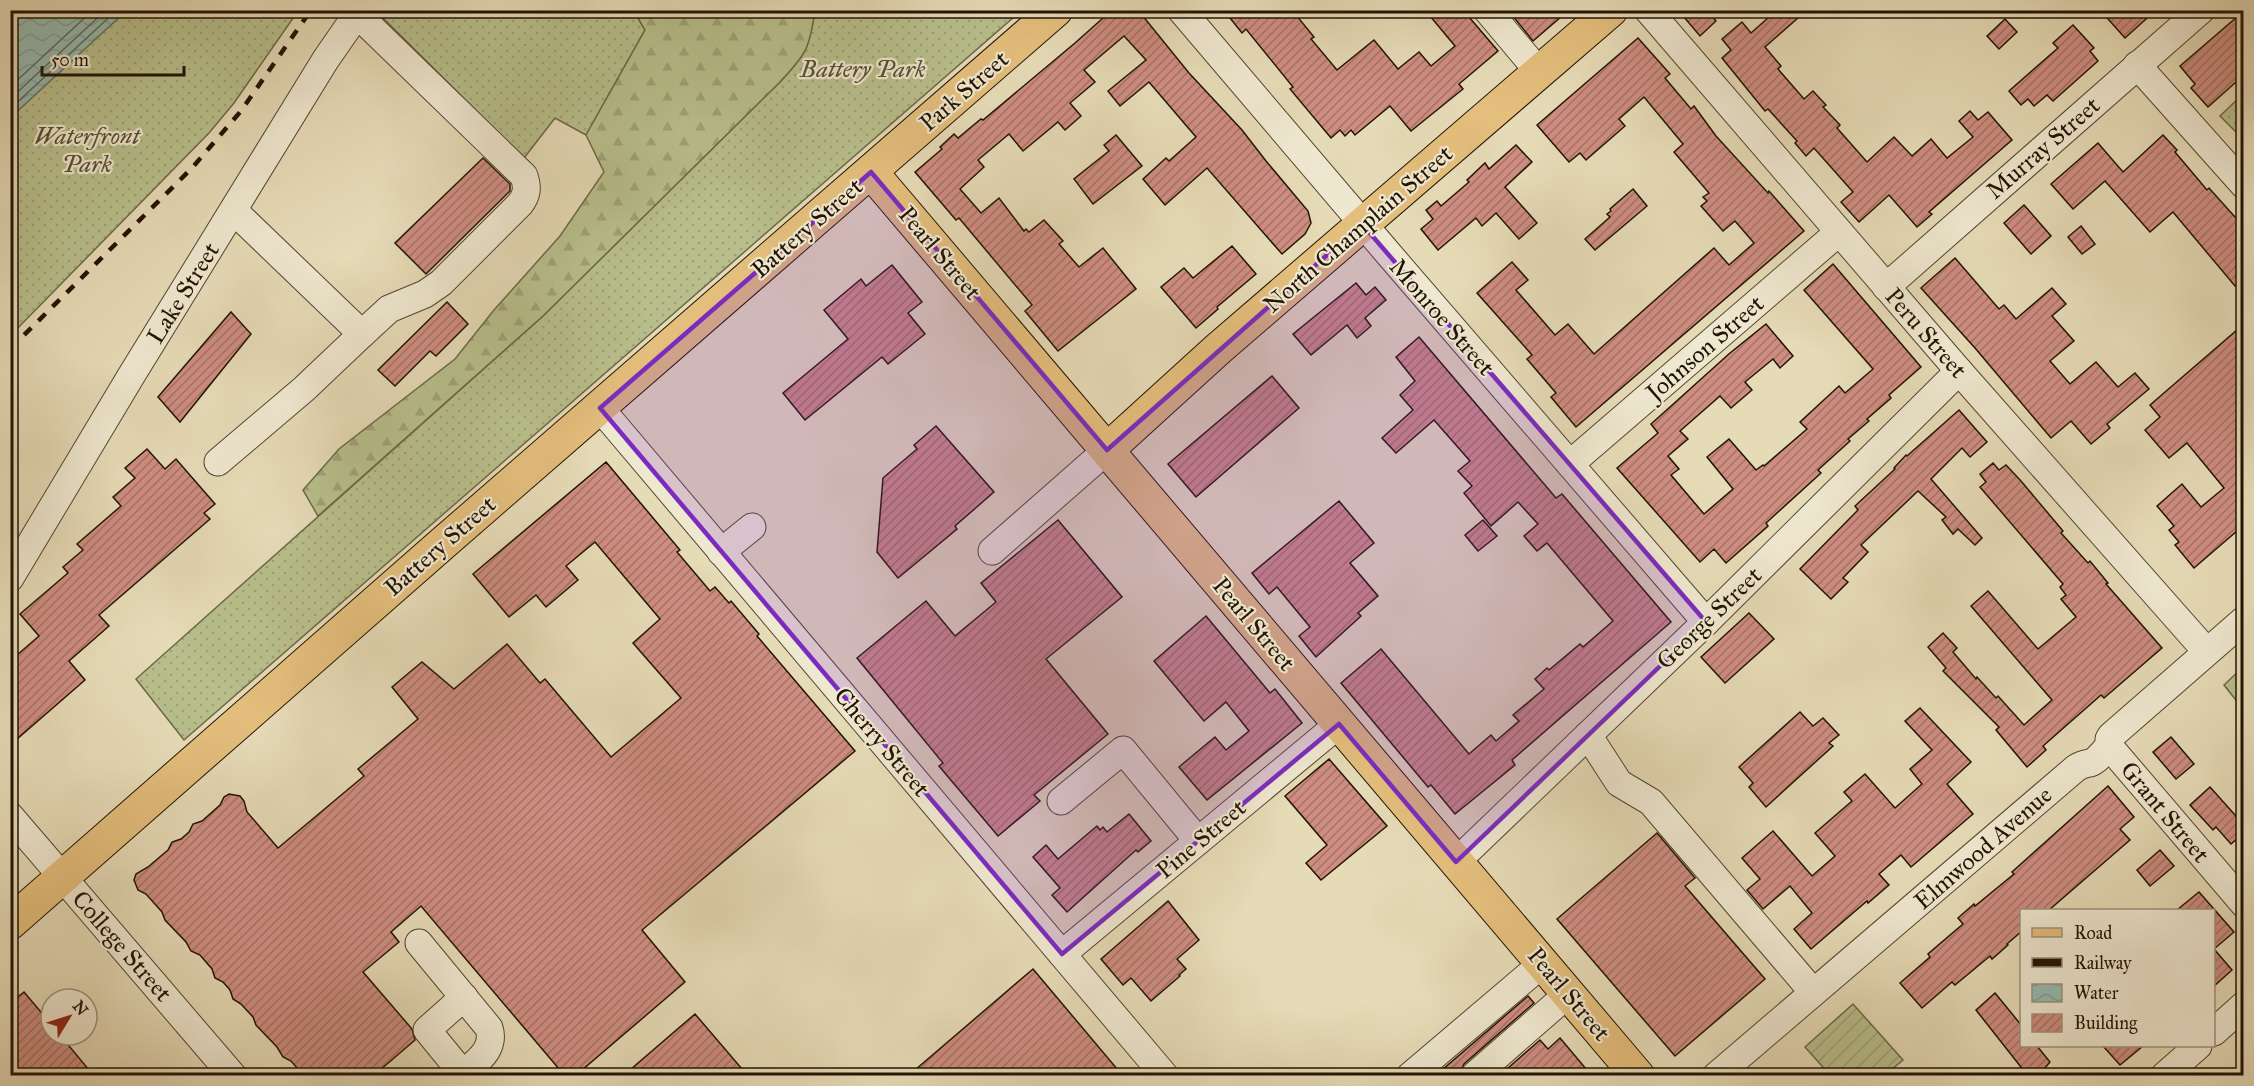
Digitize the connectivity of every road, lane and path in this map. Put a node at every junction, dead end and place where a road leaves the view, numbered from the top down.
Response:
1 (1056, 10) edge
2 (1180, 10) edge
3 (1487, 10) edge
4 (1611, 10) edge
5 (1648, 10) edge
6 (2201, 10) edge
7 (359, 13) edge
8 (2137, 65) junction
9 (1539, 72) junction
10 (871, 172) junction
11 (2244, 185) edge
12 (234, 211) junction
13 (1362, 224) junction
14 (1839, 232) junction
15 (1886, 287) junction
16 (362, 334) junction
17 (1959, 371) junction
18 (600, 408) junction
19 (1107, 450) junction
20 (218, 462) dead end
21 (1570, 464) junction
22 (752, 527) dead end
23 (992, 551) dead end
24 (721, 552) junction
25 (10, 578) edge
26 (2244, 620) edge
27 (1706, 622) junction
28 (2207, 652) junction
29 (1339, 724) junction
30 (1588, 735) junction
31 (2109, 746) junction
32 (1061, 801) dead end
33 (10, 816) edge
34 (1198, 841) junction
35 (1455, 862) junction
36 (62, 877) junction
37 (2244, 904) edge
38 (10, 923) edge
39 (419, 943) dead end
40 (1062, 954) junction
41 (1542, 964) junction
42 (1813, 992) junction
43 (1568, 994) junction
44 (464, 997) junction
45 (2244, 1005) edge
46 (2215, 1031) edge
47 (2197, 1047) edge
48 (462, 1075) edge
49 (233, 1076) edge
50 (1165, 1076) edge
51 (1410, 1076) edge
52 (1474, 1076) edge
53 (1638, 1076) edge
54 (1716, 1076) edge
55 (2164, 1076) edge

1 - 10 main road, Park Street
2 - 13 street, Monroe Street
3 - 9 street
4 - 9 main road, North Champlain Street
5 - 14 street, Peru Street
6 - 8 street, Murray Street
7 - 12 street, Lake Street
7 - 16 street
8 - 11 street
8 - 15 street, Murray Street
9 - 13 main road, North Champlain Street
10 - 18 main road, Battery Street
10 - 19 main road, Pearl Street
12 - 16 street
12 - 25 street, Lake Street
13 - 19 main road, North Champlain Street
13 - 21 street, Monroe Street
14 - 15 street, Peru Street
14 - 21 street, Johnson Street
15 - 17 street, Peru Street
16 - 20 street
17 - 27 street, George Street
17 - 28 street, Peru Street
18 - 24 street, Cherry Street
18 - 36 main road, Battery Street
19 - 23 street
19 - 29 main road, Pearl Street
21 - 27 street, Monroe Street
22 - 24 street
24 - 40 street, Cherry Street
26 - 28 street, Elmwood Avenue
27 - 30 street, George Street
28 - 31 street, Elmwood Avenue
29 - 34 street, Pine Street
29 - 35 main road, Pearl Street
30 - 35 street, George Street
30 - 42 street
31 - 37 street, Grant Street
31 - 42 street, Elmwood Avenue
32 - 34 street
33 - 36 street, College Street
34 - 40 street, Pine Street
35 - 41 main road, Pearl Street
36 - 38 main road, Battery Street
36 - 49 street, College Street
39 - 44 street
40 - 50 street, Cherry Street
41 - 43 main road, Pearl Street
41 - 51 street
42 - 54 street, Elmwood Avenue
43 - 52 street
43 - 53 main road, Pearl Street
44 - 48 street
44 - 48 street
45 - 46 street
47 - 55 street

